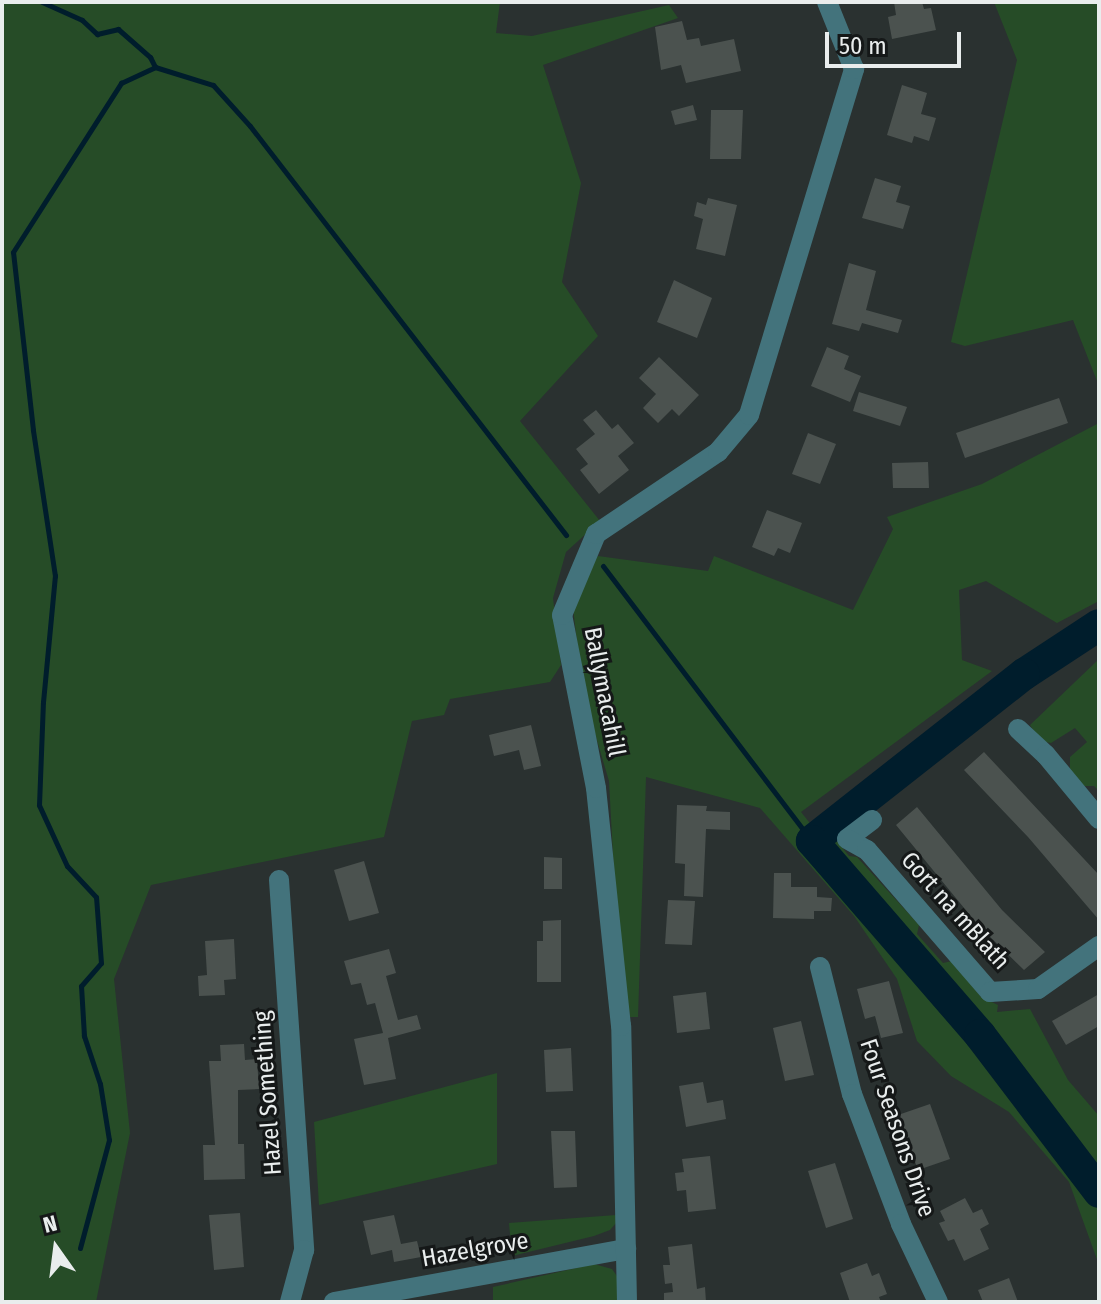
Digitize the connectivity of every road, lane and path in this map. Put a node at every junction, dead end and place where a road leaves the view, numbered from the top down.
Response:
1 (827, 2) edge
2 (1018, 729) dead end
3 (1099, 819) edge
4 (872, 820) dead end
5 (279, 880) dead end
6 (1099, 946) edge
7 (820, 967) dead end
8 (626, 1249) junction
9 (290, 1302) edge
10 (334, 1302) edge
11 (627, 1302) edge
12 (938, 1302) edge

1 - 8 street, Ballymacahill
2 - 3 street
4 - 6 street, Gort na mBlath
5 - 9 street, Hazel Something
7 - 12 street, Four Seasons Drive
8 - 10 street, Hazelgrove
8 - 11 street, Ballymacahill

